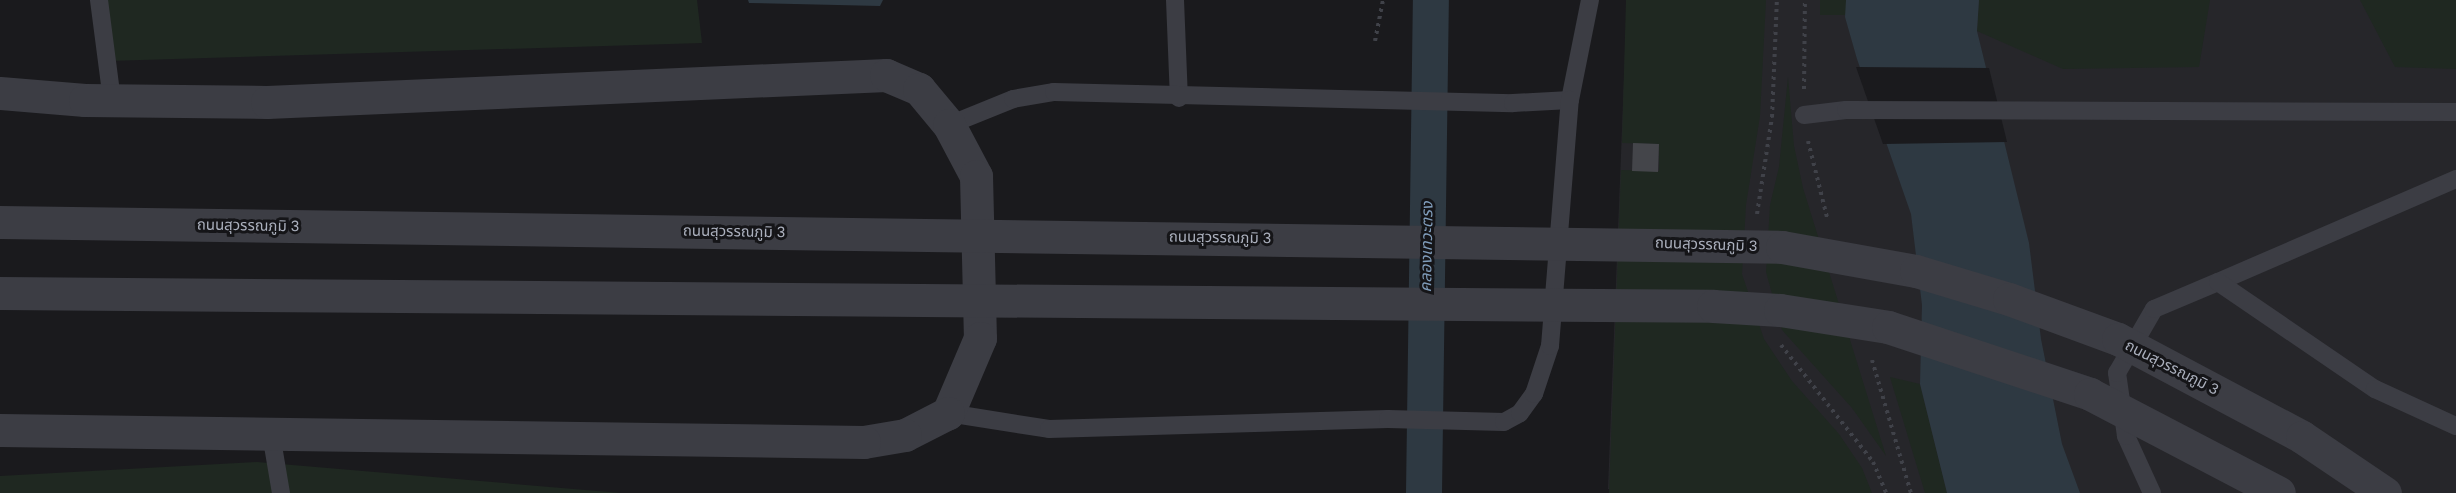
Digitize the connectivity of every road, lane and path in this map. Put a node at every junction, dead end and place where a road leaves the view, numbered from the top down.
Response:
1 (99, 0) edge
2 (1175, 0) edge
3 (1383, 0) edge
4 (1590, 0) edge
5 (1375, 41) dead end
6 (0, 93) edge
7 (1179, 98) junction
8 (112, 100) junction
9 (1570, 100) junction
10 (2456, 112) edge
11 (1804, 115) dead end
12 (949, 125) junction
13 (2456, 179) edge
14 (0, 222) edge
15 (2218, 282) junction
16 (0, 292) edge
17 (948, 413) junction
18 (2456, 426) edge
19 (0, 430) edge
20 (271, 434) junction
21 (281, 493) edge
22 (2152, 493) edge
23 (2279, 493) edge
24 (2385, 493) edge

1 - 8 lane
2 - 7 lane
3 - 5 path
4 - 9 lane
6 - 8 street
7 - 9 lane
7 - 12 lane
8 - 12 street
9 - 17 lane
10 - 11 lane
12 - 17 street
13 - 15 lane
14 - 24 street, ถนนสุวรรณภูมิ 3, bridge
15 - 18 lane
15 - 22 lane
16 - 23 street, bridge
17 - 20 street
19 - 20 street
20 - 21 lane

